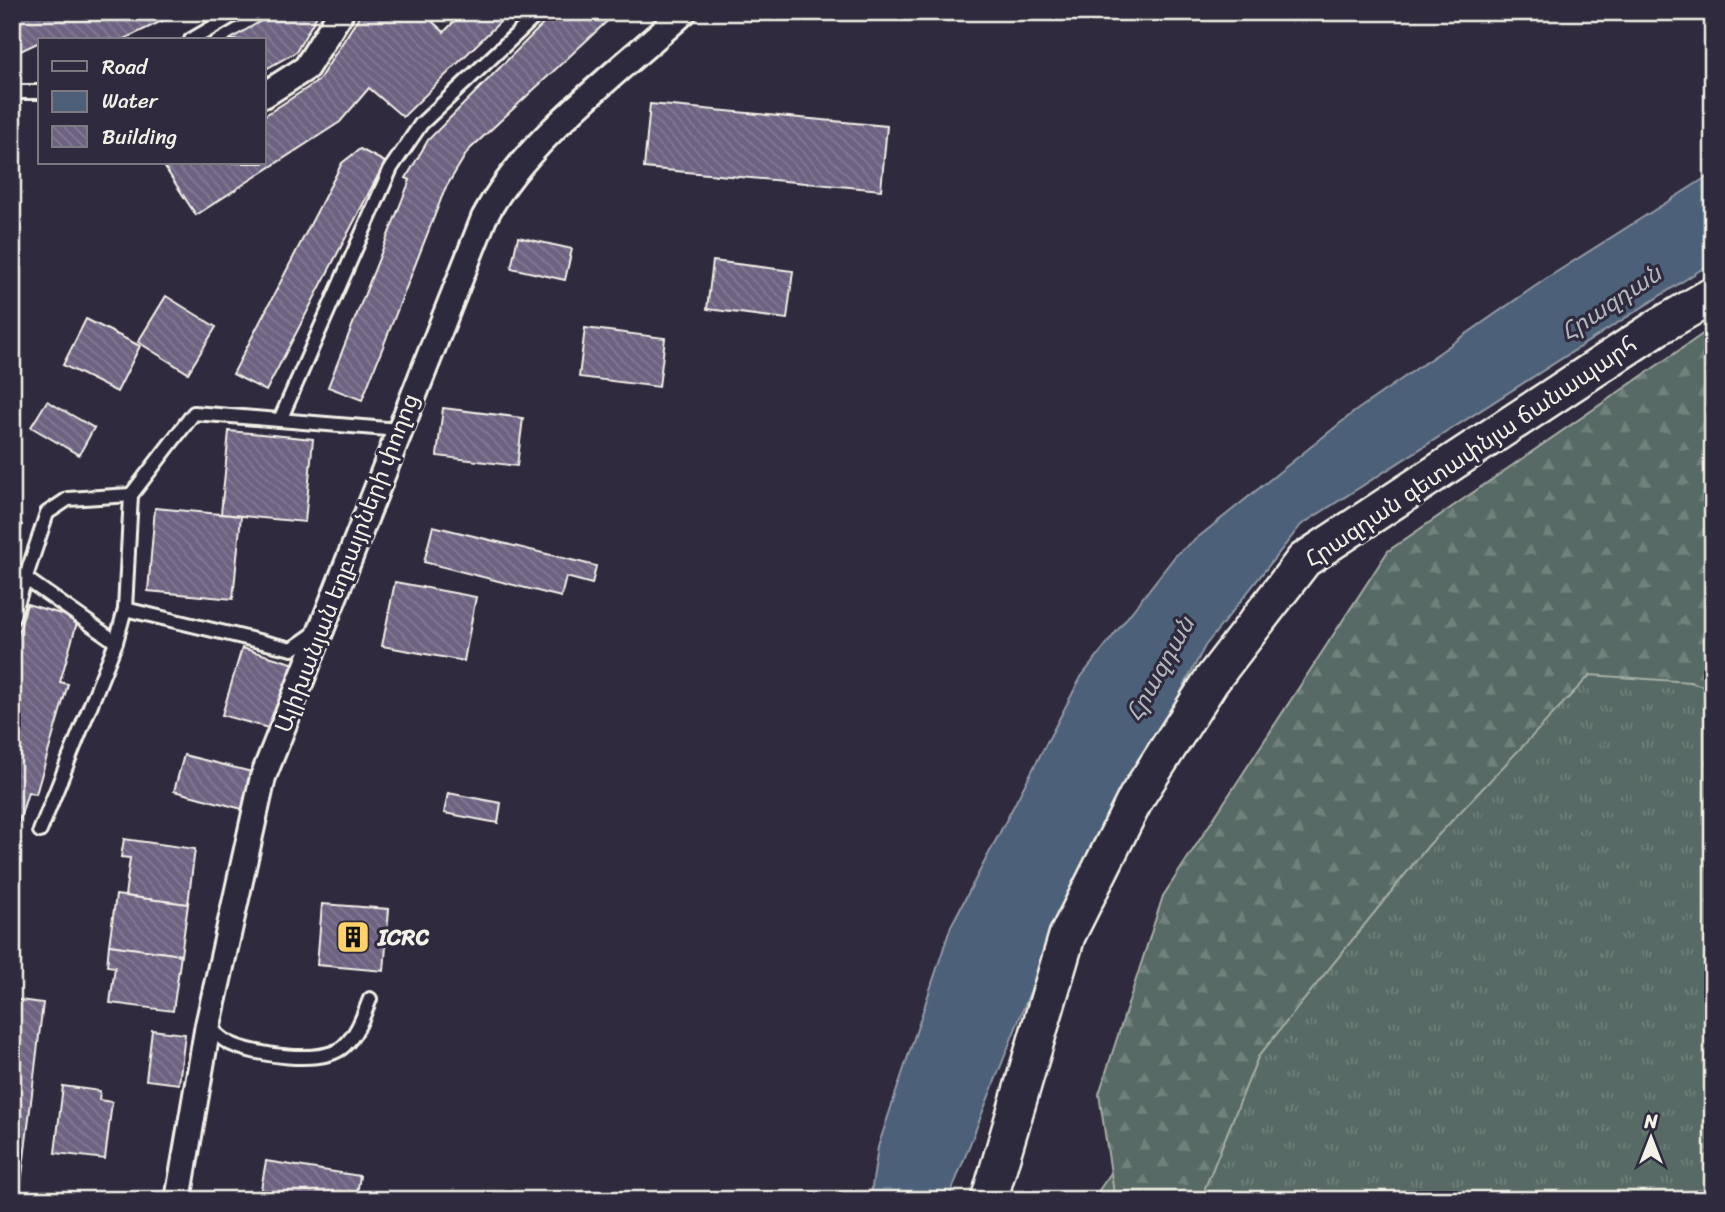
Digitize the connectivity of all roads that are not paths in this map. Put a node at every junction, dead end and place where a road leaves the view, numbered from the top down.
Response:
1 (239, 12) edge
2 (341, 12) edge
3 (540, 12) edge
4 (684, 12) edge
5 (194, 38) edge
6 (12, 92) edge
7 (38, 92) edge
8 (266, 94) edge
9 (1713, 295) edge
10 (280, 420) junction
11 (399, 430) junction
12 (131, 495) junction
13 (25, 578) junction
14 (125, 609) junction
15 (12, 619) edge
16 (318, 631) junction
17 (116, 642) junction
18 (40, 831) dead end
19 (370, 999) dead end
20 (208, 1025) junction
21 (178, 1200) edge
22 (989, 1200) edge

1 - 5 lane
2 - 8 street
3 - 10 lane
4 - 11 street, Ալիխանյան եղբայրների փողոց
6 - 7 lane
9 - 22 street, Հրազդան գետափնյա ճանապարհ
10 - 11 lane
10 - 12 lane
11 - 16 street, Ալիխանյան եղբայրների փողոց
12 - 13 lane
12 - 14 lane
13 - 15 lane
13 - 17 lane
14 - 16 lane
14 - 17 lane
16 - 20 street, Ալիխանյան եղբայրների փողոց
17 - 18 lane
19 - 20 lane
20 - 21 street, Ալիխանյան եղբայրների փողոց

